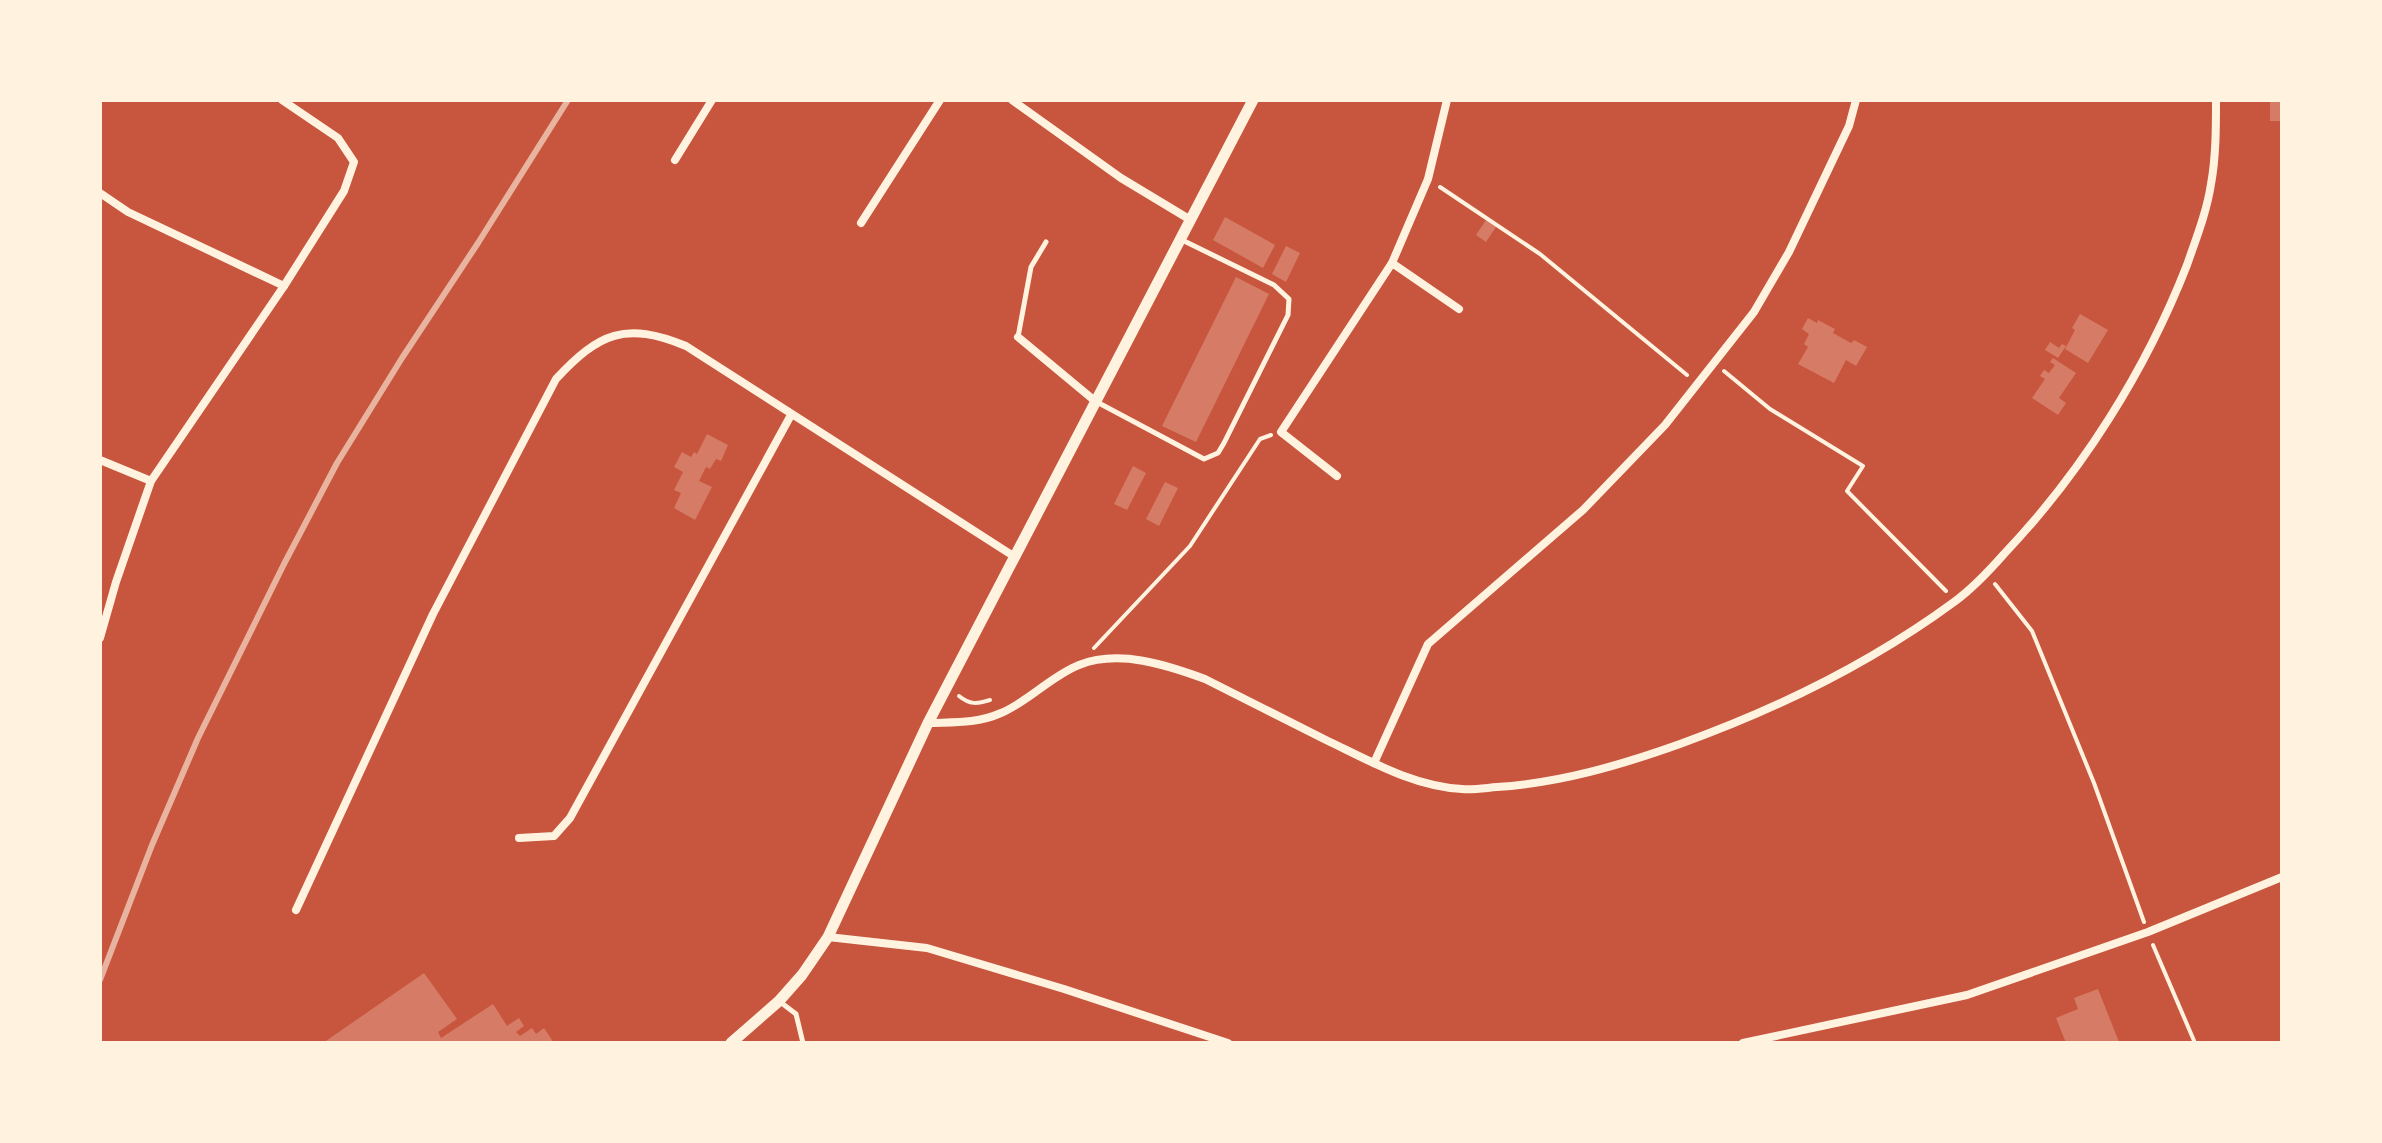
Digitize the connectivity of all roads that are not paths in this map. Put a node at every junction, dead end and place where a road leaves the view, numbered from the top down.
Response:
1 (282, 100) edge
2 (712, 100) edge
3 (940, 100) edge
4 (1012, 100) edge
5 (1253, 100) edge
6 (1447, 100) edge
7 (1856, 100) edge
8 (2216, 100) edge
9 (675, 160) dead end
10 (100, 193) edge
11 (1189, 219) junction
12 (861, 223) dead end
13 (1179, 238) junction
14 (1046, 242) dead end
15 (1392, 263) junction
16 (284, 286) junction
17 (1459, 309) dead end
18 (1018, 337) joint
19 (1095, 401) junction
20 (791, 415) junction
21 (100, 460) edge
22 (1337, 476) dead end
23 (151, 481) junction
24 (1015, 557) junction
25 (100, 638) edge
26 (928, 723) junction
27 (1374, 763) junction
28 (519, 838) dead end
29 (2282, 877) edge
30 (296, 910) dead end
31 (828, 937) junction
32 (779, 1001) junction
33 (732, 1043) edge
34 (803, 1043) edge
35 (1228, 1043) edge
36 (1743, 1043) edge

1 - 16 street
2 - 9 street
3 - 12 street
4 - 11 street
5 - 11 street
6 - 15 street
7 - 27 street
8 - 27 street
10 - 16 street
11 - 13 street
13 - 19 street
13 - 19 lane
14 - 18 lane
15 - 17 street
15 - 22 street
16 - 23 street
18 - 19 street
19 - 24 street
20 - 24 street
20 - 28 street
20 - 30 street
21 - 23 street
23 - 25 street
24 - 26 street
26 - 27 street
26 - 31 street
29 - 36 street
31 - 32 street
31 - 35 street
32 - 33 street
32 - 34 lane

